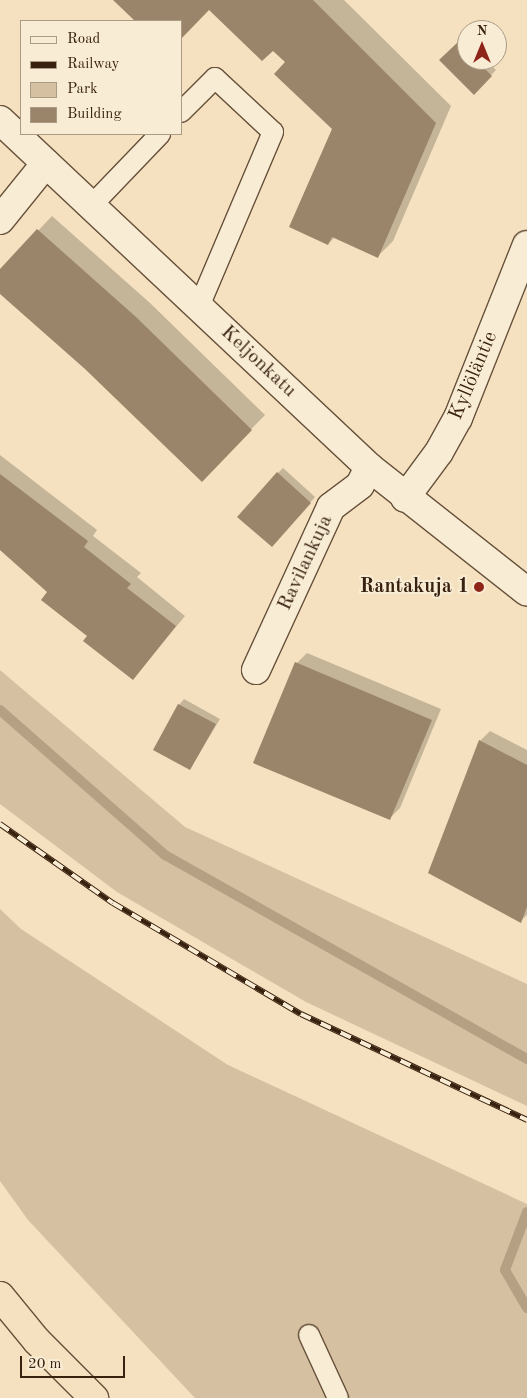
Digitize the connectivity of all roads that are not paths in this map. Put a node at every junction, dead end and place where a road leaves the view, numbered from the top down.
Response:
1 (182, 111) edge
2 (0, 120) edge
3 (159, 135) edge
4 (46, 163) junction
5 (91, 206) junction
6 (0, 220) edge
7 (527, 245) edge
8 (199, 306) junction
9 (369, 467) junction
10 (405, 498) junction
11 (527, 592) edge
12 (256, 670) dead end
13 (0, 1296) edge
14 (309, 1335) dead end
15 (94, 1398) edge
16 (338, 1398) edge

1 - 8 lane
2 - 4 street, Keljonkatu
3 - 5 lane
4 - 5 street, Keljonkatu
4 - 6 street
5 - 8 street, Keljonkatu
7 - 10 street, Kyllöläntie
8 - 9 street, Keljonkatu
9 - 10 street, Keljonkatu
9 - 12 street, Ravilankuja
10 - 11 street, Keljonkatu
13 - 15 highway
14 - 16 lane

